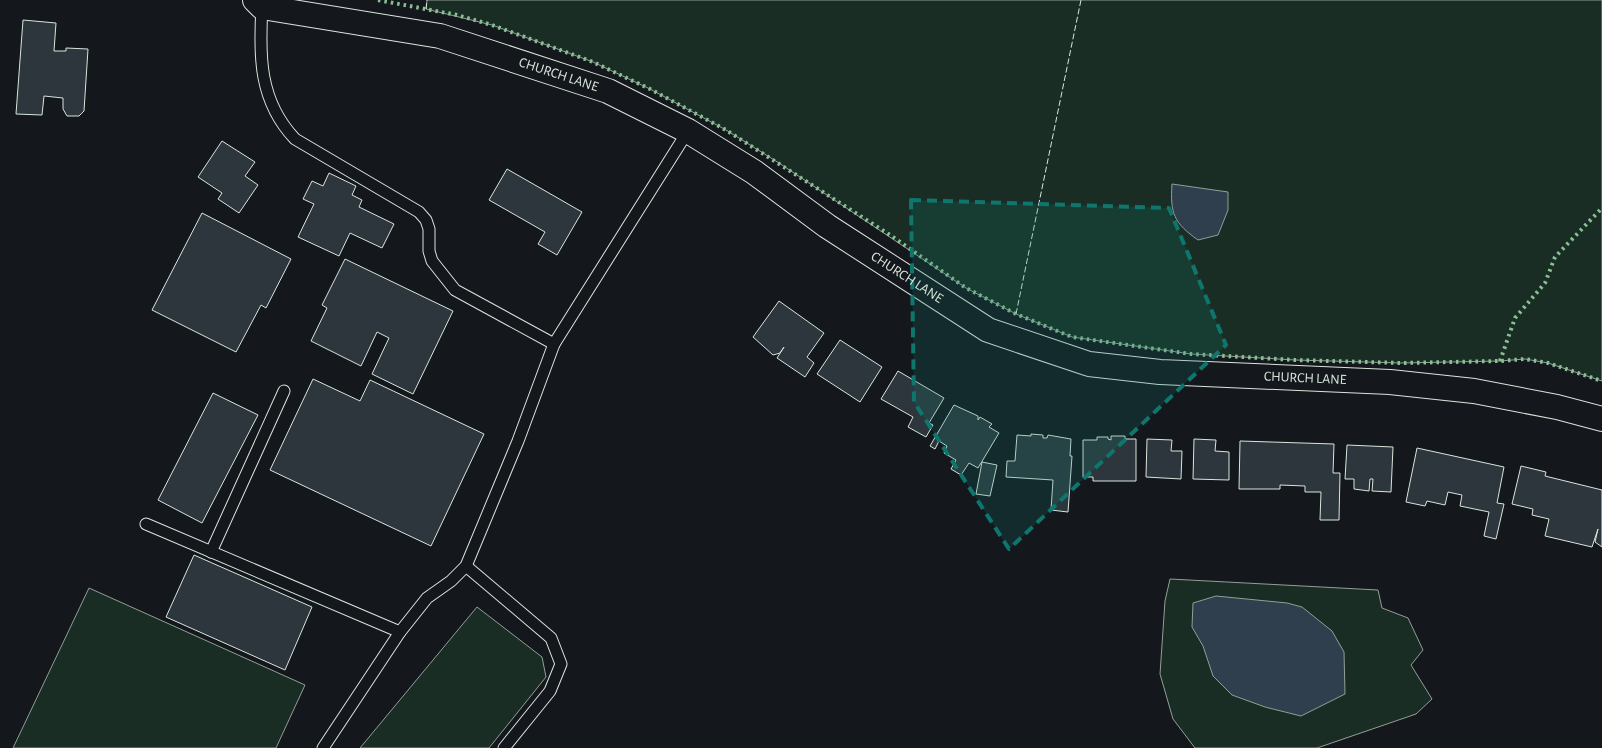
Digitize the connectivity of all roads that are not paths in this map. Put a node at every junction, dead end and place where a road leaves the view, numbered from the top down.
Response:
1 (258, 4) edge
2 (688, 131) junction
3 (554, 344) junction
4 (284, 391) dead end
5 (1602, 419) edge
6 (146, 524) dead end
7 (211, 552) junction
8 (466, 566) junction
9 (400, 632) junction
10 (323, 748) edge
11 (504, 748) edge

1 - 2 street, CHURCH LANE
1 - 3 lane
2 - 3 lane
2 - 5 street, CHURCH LANE
3 - 8 lane
4 - 7 lane
6 - 7 lane
7 - 9 lane
8 - 9 lane
8 - 11 lane
9 - 10 lane

